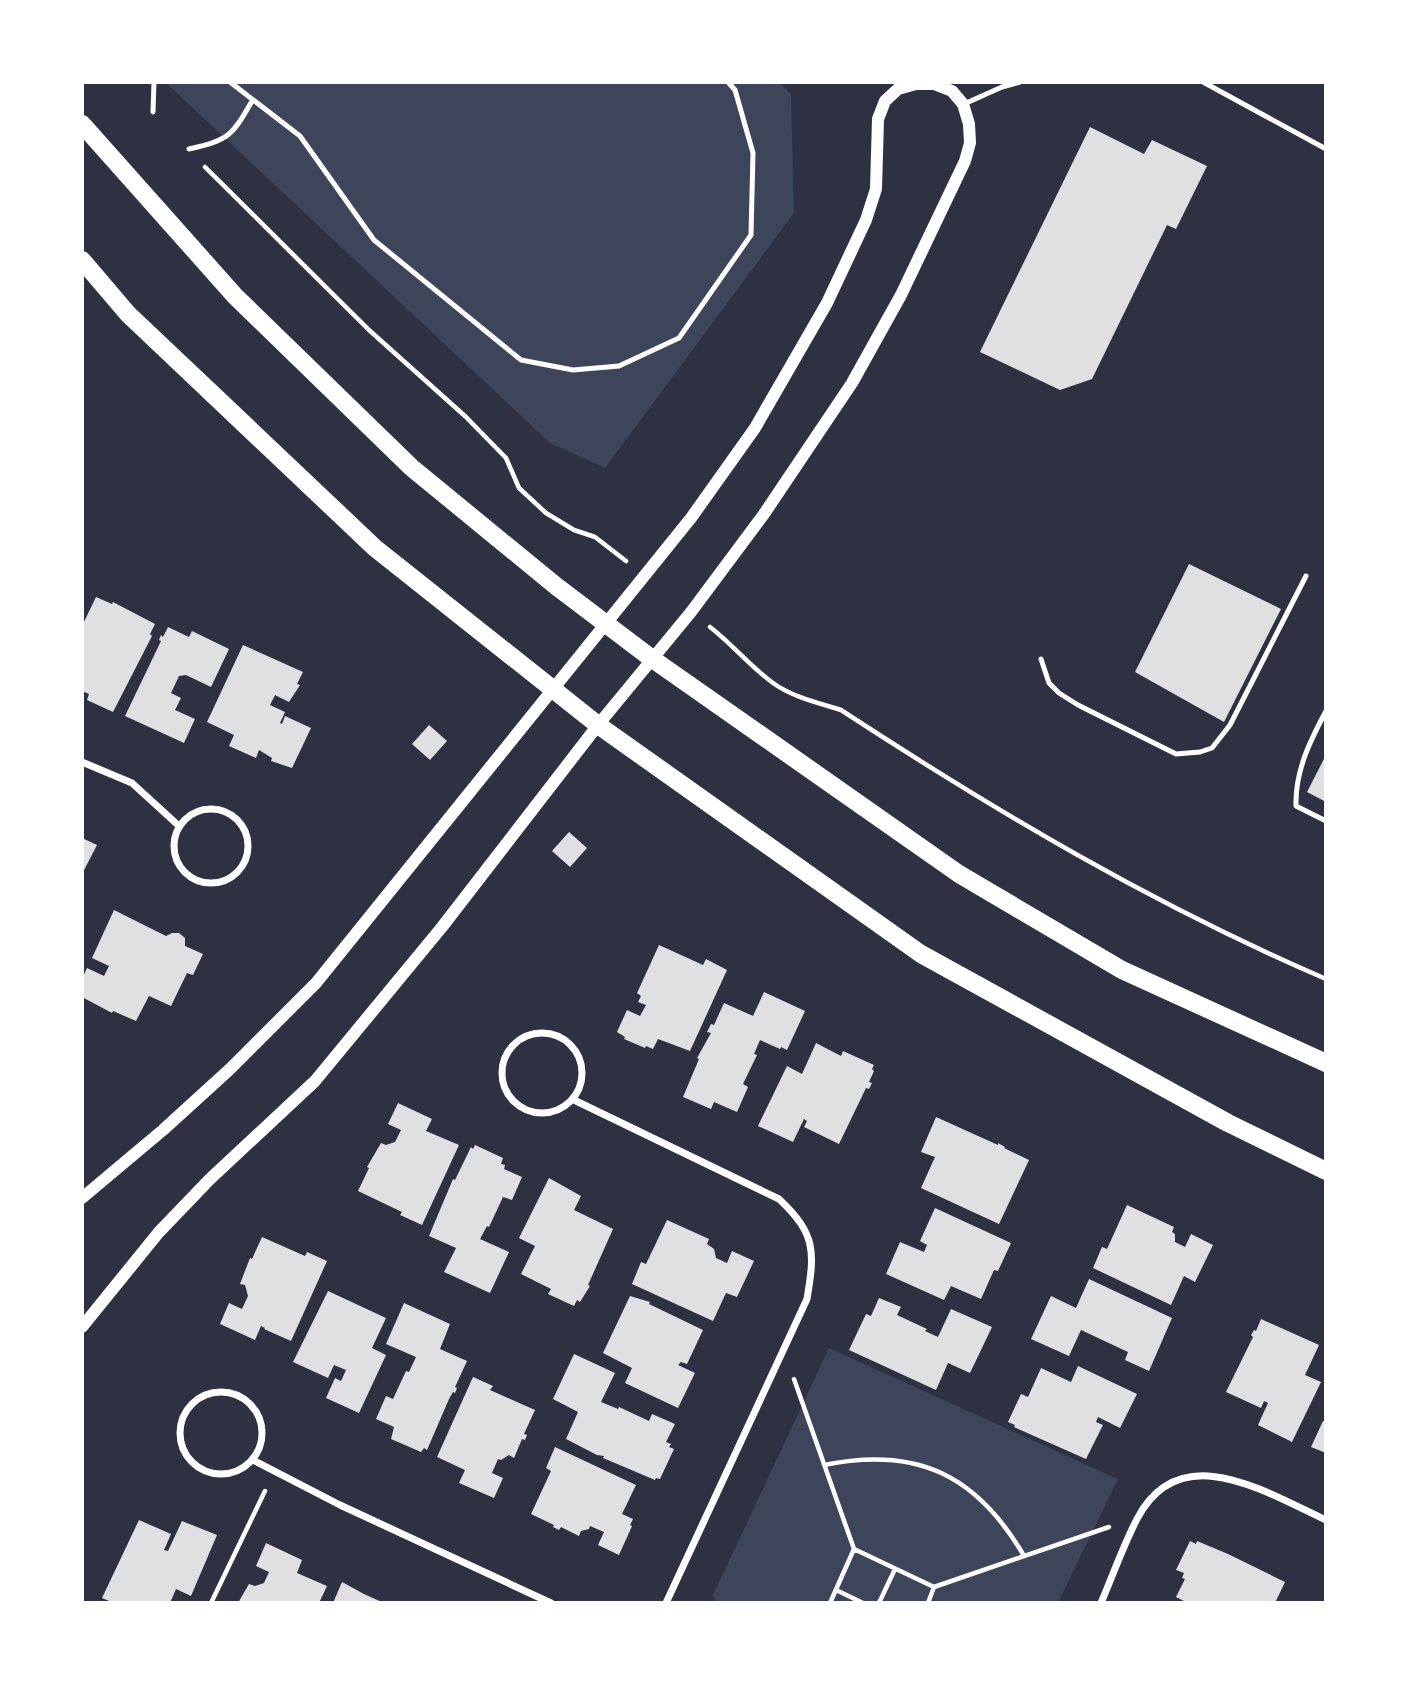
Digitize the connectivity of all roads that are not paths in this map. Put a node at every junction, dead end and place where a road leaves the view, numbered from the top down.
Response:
1 (154, 82) edge
2 (230, 82) edge
3 (728, 82) edge
4 (1020, 82) edge
5 (1203, 82) edge
6 (252, 101) junction
7 (963, 104) junction
8 (153, 112) dead end
9 (82, 124) edge
10 (189, 149) road end
11 (1326, 149) edge
12 (82, 260) edge
13 (1306, 576) dead end
14 (605, 624) junction
15 (651, 658) junction
16 (1041, 659) dead end
17 (554, 688) junction
18 (1326, 711) edge
19 (597, 725) junction
20 (82, 762) edge
21 (1326, 821) edge
22 (179, 826) junction
23 (1326, 1063) edge
24 (574, 1100) junction
25 (1326, 1171) edge
26 (82, 1198) edge
27 (82, 1327) edge
28 (253, 1460) junction
29 (1326, 1520) edge
30 (551, 1603) edge
31 (666, 1603) edge
32 (1101, 1603) edge

1 - 8 lane
2 - 6 lane
3 - 6 lane
4 - 7 lane
5 - 11 lane
6 - 10 lane
7 - 14 street
7 - 15 street
9 - 14 main road
12 - 17 main road
13 - 16 lane
14 - 15 main road
14 - 17 street
15 - 19 street
15 - 23 main road
17 - 19 main road
17 - 26 street
18 - 21 lane
19 - 25 main road
19 - 27 street
20 - 22 street
22 - 22 street
24 - 24 street
24 - 31 street
28 - 28 street
28 - 30 street
29 - 32 street

